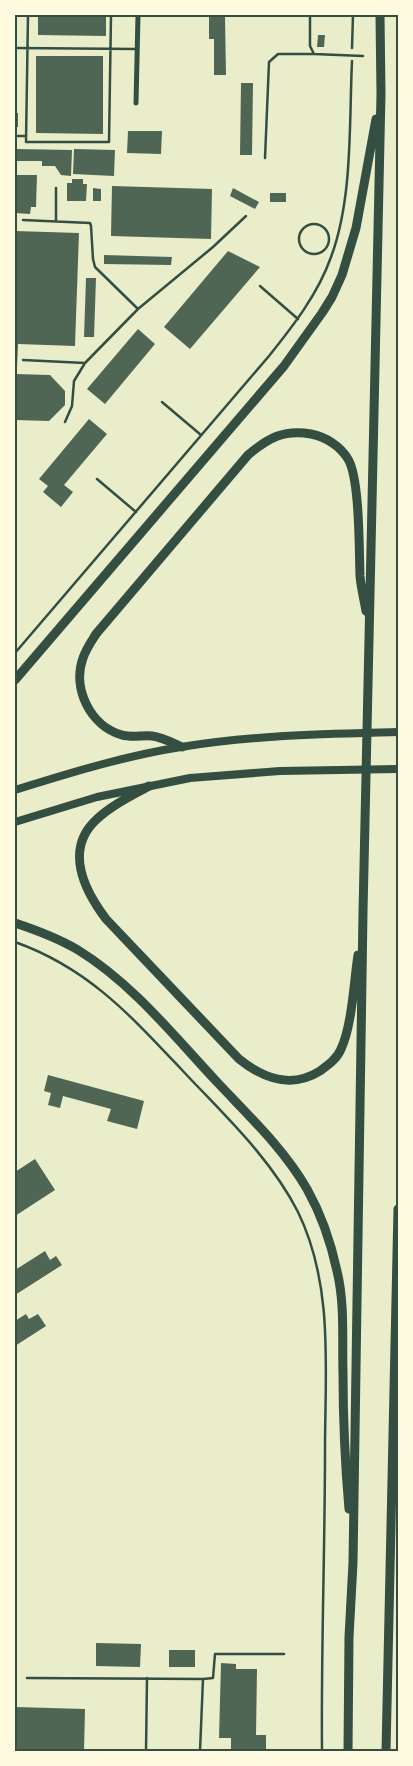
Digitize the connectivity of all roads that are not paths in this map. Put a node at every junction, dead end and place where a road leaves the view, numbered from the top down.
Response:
1 (28, 15) edge
2 (111, 15) edge
3 (138, 15) edge
4 (310, 15) edge
5 (380, 15) edge
6 (15, 48) edge
7 (26, 49) junction
8 (110, 49) junction
9 (137, 49) junction
10 (314, 54) junction
11 (362, 56) dead end
12 (381, 94) junction
13 (136, 103) dead end
14 (15, 136) edge
15 (25, 136) junction
16 (265, 158) dead end
17 (56, 188) dead end
18 (246, 216) dead end
19 (23, 220) dead end
20 (56, 221) junction
21 (306, 252) joint
22 (138, 309) junction
23 (23, 360) dead end
24 (85, 363) junction
25 (65, 422) dead end
26 (369, 633) junction
27 (15, 680) edge
28 (398, 732) edge
29 (182, 747) junction
30 (398, 769) edge
31 (148, 786) junction
32 (15, 790) edge
33 (15, 822) edge
34 (363, 912) junction
35 (15, 923) edge
36 (398, 1209) edge
37 (398, 1494) edge
38 (354, 1563) junction
39 (390, 1565) junction
40 (284, 1654) dead end
41 (26, 1678) dead end
42 (148, 1678) junction
43 (203, 1679) junction
44 (146, 1751) edge
45 (200, 1751) edge
46 (348, 1751) edge
47 (386, 1751) edge

1 - 7 lane
2 - 8 lane
3 - 9 street
4 - 10 lane
5 - 12 highway
6 - 7 lane
7 - 8 lane
7 - 15 lane
8 - 9 lane
8 - 15 lane
9 - 13 street
10 - 11 lane
10 - 16 lane
12 - 26 highway
12 - 27 highway
14 - 15 lane
17 - 20 lane
18 - 22 lane
19 - 20 lane
20 - 22 lane
21 - 21 lane
22 - 24 lane
23 - 24 lane
24 - 25 lane
26 - 29 highway
26 - 34 highway
28 - 29 main road
29 - 32 main road
30 - 31 main road
31 - 33 main road
31 - 34 highway
34 - 38 highway
35 - 38 highway
36 - 39 highway
37 - 39 highway
38 - 46 highway
39 - 47 highway
40 - 43 lane
41 - 42 lane
42 - 43 lane
42 - 44 lane
43 - 45 lane

